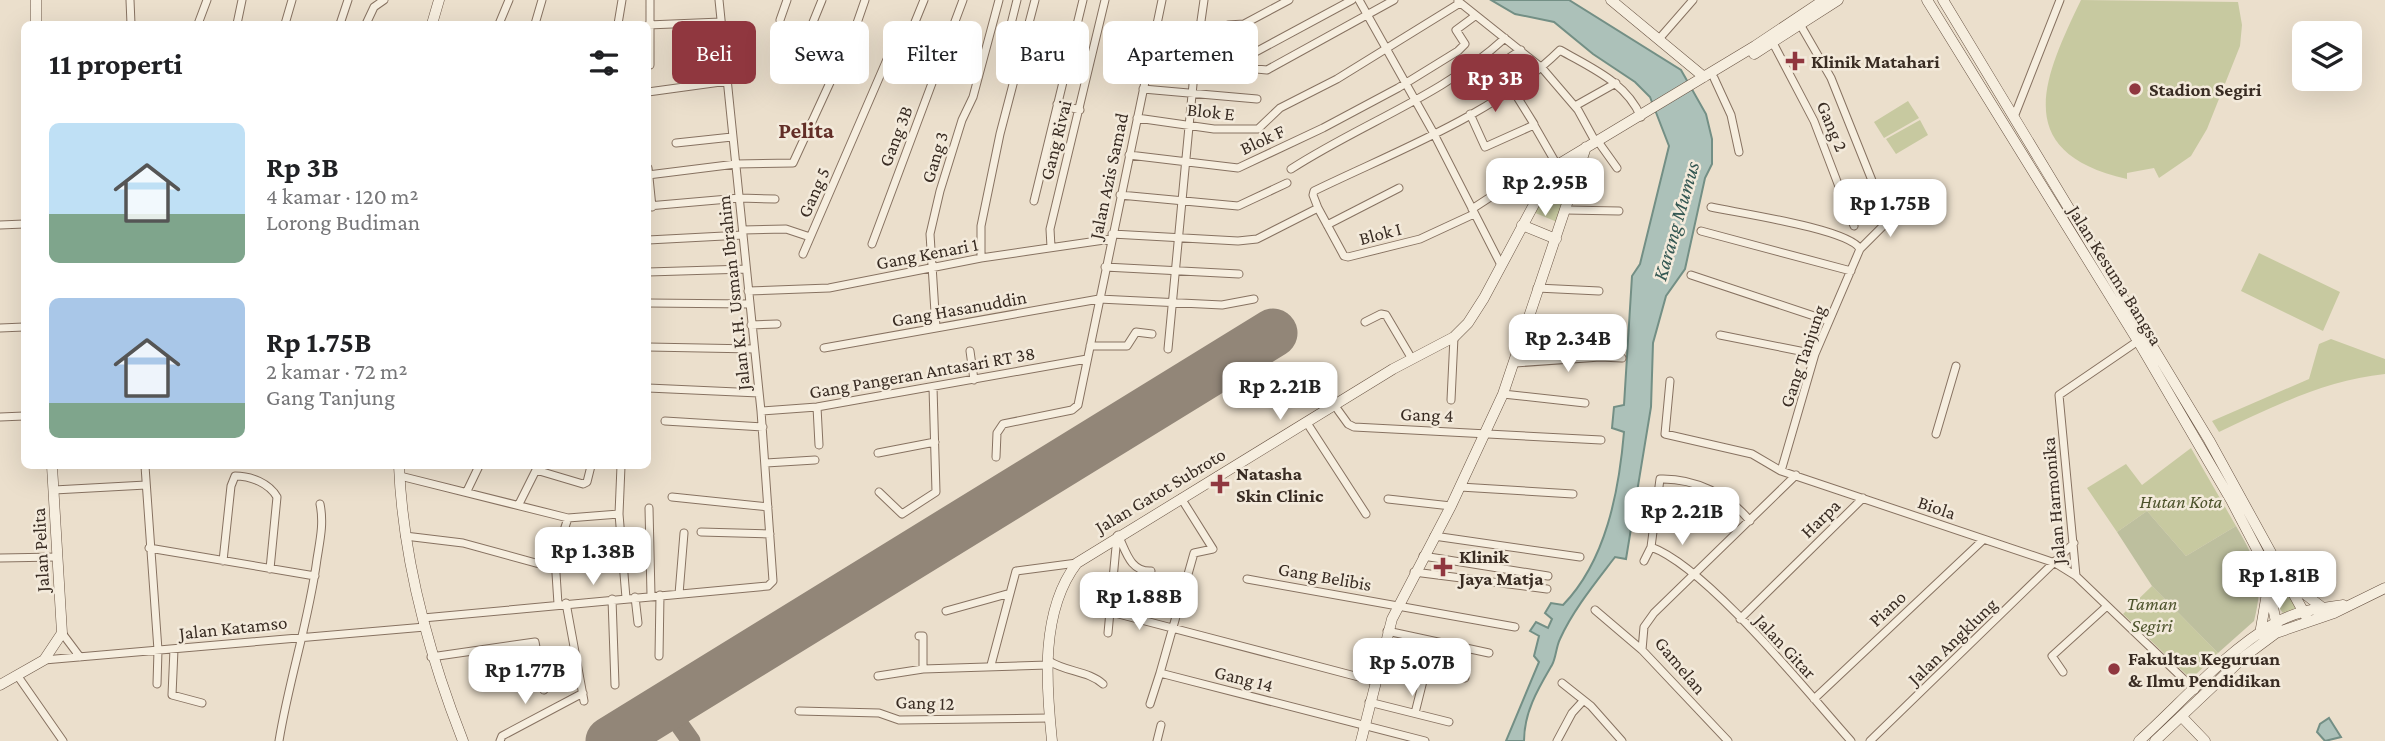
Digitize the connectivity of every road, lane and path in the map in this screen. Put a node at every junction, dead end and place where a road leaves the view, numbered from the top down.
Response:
1 (36, 0) edge
2 (130, 0) edge
3 (208, 0) edge
4 (242, 0) edge
5 (292, 0) edge
6 (348, 0) edge
7 (384, 0) edge
8 (439, 0) edge
9 (509, 0) edge
10 (542, 0) edge
11 (622, 0) edge
12 (650, 0) edge
13 (719, 0) edge
14 (787, 0) edge
15 (822, 0) edge
16 (865, 0) edge
17 (924, 0) edge
18 (963, 0) edge
19 (999, 0) edge
20 (1017, 0) edge
21 (1035, 0) edge
22 (1083, 0) edge
23 (1105, 0) edge
24 (1162, 0) edge
25 (1204, 0) edge
26 (1289, 0) edge
27 (1352, 0) edge
28 (1359, 0) edge
29 (1394, 0) edge
30 (1611, 0) edge
31 (1693, 0) edge
32 (1824, 0) edge
33 (1838, 0) edge
34 (1927, 0) edge
35 (1943, 0) edge
36 (1459, 1) edge
37 (2056, 2) edge
38 (1367, 15) junction
39 (1475, 16) junction
40 (780, 20) dead end
41 (36, 21) edge
42 (131, 21) edge
43 (199, 21) edge
44 (238, 21) edge
45 (286, 21) edge
46 (341, 21) edge
47 (367, 21) edge
48 (433, 21) edge
49 (500, 21) edge
50 (536, 21) edge
51 (618, 21) edge
52 (648, 21) edge
53 (721, 21) edge
54 (813, 21) edge
55 (1012, 21) edge
56 (1157, 21) edge
57 (1200, 21) edge
58 (1250, 21) edge
59 (1798, 22) junction
60 (672, 24) edge
61 (651, 25) edge
62 (1506, 38) junction
63 (1659, 39) junction
64 (1773, 43) junction
65 (1385, 50) junction
66 (1521, 50) junction
67 (1258, 52) edge
68 (1737, 61) junction
69 (1542, 68) junction
70 (1258, 70) edge
71 (1461, 73) junction
72 (1705, 80) junction
73 (1616, 83) junction
74 (706, 84) edge
75 (728, 84) edge
76 (1144, 84) edge
77 (1193, 84) edge
78 (1401, 86) junction
79 (1511, 87) junction
80 (1143, 89) junction
81 (651, 92) edge
82 (1192, 94) junction
83 (1257, 99) dead end
84 (1416, 102) junction
85 (1057, 104) junction
86 (1575, 106) junction
87 (1080, 110) junction
88 (1644, 113) junction
89 (1470, 114) junction
90 (2014, 117) junction
91 (1137, 118) junction
92 (1534, 124) junction
93 (1189, 125) junction
94 (1433, 132) junction
95 (732, 137) junction
96 (2025, 139) junction
97 (1595, 141) junction
98 (676, 143) dead end
99 (2015, 146) junction
100 (1739, 152) dead end
101 (1129, 155) junction
102 (1185, 161) junction
103 (736, 164) junction
104 (1541, 164) dead end
105 (1557, 165) junction
106 (1617, 168) dead end
107 (1291, 169) dead end
108 (651, 175) edge
109 (1287, 183) dead end
110 (2055, 187) junction
111 (1399, 188) dead end
112 (2044, 192) junction
113 (1120, 195) junction
114 (740, 198) junction
115 (775, 200) dead end
116 (1034, 201) dead end
117 (1182, 202) junction
118 (651, 206) edge
119 (1711, 207) dead end
120 (1318, 208) junction
121 (1566, 210) junction
122 (1619, 211) dead end
123 (1473, 212) junction
124 (21, 224) edge
125 (0, 225) edge
126 (1522, 225) junction
127 (1327, 226) junction
128 (1854, 226) dead end
129 (1701, 232) dead end
130 (743, 233) junction
131 (810, 237) junction
132 (1111, 237) junction
133 (1179, 238) junction
134 (1556, 239) junction
135 (651, 240) edge
136 (872, 244) dead end
137 (1051, 247) junction
138 (1860, 251) junction
139 (803, 254) dead end
140 (981, 258) junction
141 (1501, 265) junction
142 (932, 267) junction
143 (1105, 267) junction
144 (746, 269) junction
145 (1851, 271) junction
146 (651, 272) edge
147 (1176, 272) junction
148 (1239, 274) dead end
149 (1691, 275) dead end
150 (1537, 288) junction
151 (748, 291) junction
152 (1599, 291) dead end
153 (1099, 299) junction
154 (1254, 299) dead end
155 (651, 303) edge
156 (750, 304) junction
157 (1172, 305) junction
158 (1829, 321) junction
159 (1366, 322) dead end
160 (1615, 323) dead end
161 (777, 324) dead end
162 (751, 325) junction
163 (0, 327) edge
164 (21, 327) edge
165 (936, 328) junction
166 (1524, 329) junction
167 (1152, 334) dead end
168 (1720, 335) dead end
169 (1454, 337) junction
170 (2138, 341) junction
171 (1090, 346) junction
172 (651, 347) edge
173 (824, 348) dead end
174 (754, 349) junction
175 (1168, 349) dead end
176 (970, 351) dead end
177 (1815, 354) junction
178 (1622, 358) dead end
179 (1087, 359) junction
180 (1412, 359) junction
181 (1515, 363) junction
182 (1956, 366) dead end
183 (974, 380) junction
184 (1670, 381) dead end
185 (933, 387) junction
186 (651, 388) edge
187 (759, 393) junction
188 (1503, 394) junction
189 (1451, 400) dead end
190 (1585, 403) dead end
191 (1335, 405) junction
192 (817, 407) junction
193 (761, 411) junction
194 (21, 416) edge
195 (0, 417) edge
196 (665, 421) dead end
197 (1307, 423) junction
198 (763, 427) junction
199 (1485, 432) junction
200 (1936, 434) dead end
201 (1601, 440) dead end
202 (935, 442) junction
203 (819, 444) dead end
204 (2207, 448) junction
205 (877, 453) dead end
206 (996, 457) dead end
207 (815, 460) dead end
208 (766, 463) junction
209 (52, 469) edge
210 (145, 469) edge
211 (478, 469) edge
212 (536, 469) edge
213 (540, 469) edge
214 (590, 469) edge
215 (621, 469) edge
216 (399, 471) edge
217 (1784, 472) junction
218 (1796, 475) junction
219 (146, 485) junction
220 (1460, 487) junction
221 (54, 490) junction
222 (467, 491) junction
223 (879, 492) dead end
224 (1573, 494) dead end
225 (671, 497) dead end
226 (1181, 498) junction
227 (1863, 498) junction
228 (1388, 499) dead end
229 (320, 504) dead end
230 (519, 504) junction
231 (1451, 506) junction
232 (768, 507) junction
233 (649, 508) dead end
234 (620, 514) junction
235 (1366, 514) dead end
236 (568, 518) junction
237 (1750, 521) junction
238 (701, 532) dead end
239 (684, 533) dead end
240 (770, 534) junction
241 (1117, 535) junction
242 (405, 536) junction
243 (1434, 536) junction
244 (1983, 540) junction
245 (2074, 543) junction
246 (1651, 547) junction
247 (149, 548) junction
248 (622, 548) junction
249 (1423, 556) junction
250 (1580, 557) dead end
251 (0, 558) edge
252 (58, 558) junction
253 (555, 558) junction
254 (223, 561) junction
255 (1644, 561) dead end
256 (1077, 563) junction
257 (2055, 564) junction
258 (554, 568) junction
259 (270, 569) junction
260 (1151, 571) dead end
261 (1414, 572) junction
262 (2283, 572) junction
263 (315, 576) junction
264 (1548, 576) dead end
265 (1695, 576) junction
266 (2076, 576) junction
267 (2268, 578) junction
268 (1247, 579) dead end
269 (773, 583) joint
270 (2385, 588) edge
271 (1547, 589) dead end
272 (679, 594) junction
273 (1007, 594) junction
274 (660, 595) junction
275 (651, 596) junction
276 (635, 597) junction
277 (626, 598) junction
278 (612, 599) junction
279 (562, 603) junction
280 (2351, 604) junction
281 (1397, 605) junction
282 (2107, 606) junction
283 (2323, 608) junction
284 (1595, 610) dead end
285 (946, 611) dead end
286 (1111, 612) junction
287 (2305, 616) junction
288 (1740, 619) junction
289 (424, 623) junction
290 (638, 623) dead end
291 (1172, 627) junction
292 (1515, 627) dead end
293 (2277, 628) junction
294 (1387, 631) junction
295 (1108, 633) dead end
296 (62, 634) junction
297 (2260, 634) junction
298 (304, 636) junction
299 (919, 636) dead end
300 (174, 649) junction
301 (158, 650) junction
302 (1642, 650) junction
303 (1489, 653) dead end
304 (659, 656) dead end
305 (80, 657) junction
306 (431, 657) junction
307 (1380, 659) junction
308 (44, 660) junction
309 (1049, 663) junction
310 (991, 665) junction
311 (923, 669) junction
312 (1426, 669) junction
313 (2063, 672) dead end
314 (1160, 673) junction
315 (17, 674) junction
316 (878, 676) dead end
317 (1465, 678) dead end
318 (1374, 681) junction
319 (1562, 683) dead end
320 (157, 684) dead end
321 (1103, 684) dead end
322 (0, 685) edge
323 (615, 685) dead end
324 (544, 690) dead end
325 (2195, 690) junction
326 (1814, 699) junction
327 (1583, 701) junction
328 (1369, 702) junction
329 (202, 704) dead end
330 (1150, 704) dead end
331 (799, 711) dead end
332 (1415, 713) junction
333 (2182, 717) junction
334 (1050, 718) junction
335 (1449, 722) dead end
336 (1161, 725) dead end
337 (1364, 725) junction
338 (63, 741) edge
339 (279, 741) edge
340 (463, 741) edge
341 (500, 741) edge
342 (1052, 741) edge
343 (1157, 741) edge
344 (1362, 741) edge
345 (1425, 741) edge
346 (1557, 741) edge
347 (1622, 741) edge
348 (1728, 741) edge
349 (1851, 741) edge
350 (1870, 741) edge
351 (2138, 741) edge
352 (2155, 741) edge
353 (2205, 741) edge

1 - 41 street
2 - 42 street
3 - 43 street
4 - 44 street
5 - 45 street
6 - 46 street
7 - 47 street
8 - 48 street
9 - 49 street
10 - 50 street
11 - 51 street
12 - 52 street
13 - 53 street, Jalan K.H. Usman Ibrahim
14 - 40 street
15 - 54 street
16 - 103 street
17 - 131 street, Gang 5
18 - 136 street, Gang 3B
19 - 142 street, Gang 3
20 - 55 street
21 - 140 street
22 - 85 street
23 - 87 street, Gang Rivai
24 - 56 street, Jalan Azis Samad
25 - 57 street
26 - 58 street
27 - 67 street
28 - 38 street
29 - 38 street
30 - 63 street
31 - 63 street
32 - 59 street
33 - 59 street
34 - 99 street, Jalan Kesuma Bangsa
35 - 90 street, Jalan Kesuma Bangsa
36 - 39 street
36 - 65 street, Blok E
37 - 90 street
38 - 65 street
38 - 70 street
39 - 62 street
39 - 78 street, Blok F
59 - 64 street
59 - 68 street
59 - 138 street
60 - 61 street
62 - 66 street
62 - 71 street
63 - 72 street
64 - 68 street
64 - 128 street, Gang 2
65 - 78 street
65 - 93 street, Blok E
66 - 69 street
66 - 71 street
68 - 72 street, Jalan Gatot Subroto
69 - 73 street
69 - 79 street
69 - 86 street
71 - 84 street
72 - 88 street, Jalan Gatot Subroto
72 - 100 street
73 - 86 street
73 - 88 street
74 - 81 street
75 - 95 street, Jalan K.H. Usman Ibrahim
76 - 80 street, Jalan Azis Samad
77 - 82 street
78 - 84 street
78 - 102 street, Blok F
79 - 89 street
79 - 92 street
80 - 82 street
80 - 91 street, Jalan Azis Samad
82 - 83 street
82 - 93 street
84 - 94 street
84 - 107 street
85 - 87 street
85 - 116 street
86 - 97 street
87 - 137 street, Gang Rivai
88 - 97 street, Jalan Gatot Subroto
89 - 92 street
89 - 94 street
90 - 96 street, Jalan Kesuma Bangsa
91 - 93 street, Blok E
91 - 101 street, Jalan Azis Samad
92 - 105 street
93 - 102 street
94 - 120 street, Blok I
94 - 123 street
95 - 98 street
95 - 103 street, Jalan K.H. Usman Ibrahim
96 - 99 street
96 - 110 street, Jalan Kesuma Bangsa
97 - 105 street, Jalan Gatot Subroto
97 - 106 street
97 - 121 street
99 - 112 street, Jalan Kesuma Bangsa
101 - 102 street, Blok F
101 - 113 street, Jalan Azis Samad
102 - 117 street
103 - 108 street
103 - 114 street, Jalan K.H. Usman Ibrahim
104 - 123 street
105 - 126 street, Jalan Gatot Subroto
109 - 117 street
110 - 112 street
110 - 204 street, Jalan Kesuma Bangsa
111 - 127 street
112 - 170 street, Jalan Kesuma Bangsa
113 - 117 street
113 - 132 street, Jalan Azis Samad
114 - 115 street
114 - 118 street
114 - 130 street, Jalan K.H. Usman Ibrahim
117 - 133 street
119 - 138 street
120 - 127 street, Blok I
120 - 133 street, Gang Kenari 1
121 - 122 street
121 - 134 street
123 - 127 street, Blok I
123 - 141 street
124 - 125 street
126 - 134 street
126 - 141 street, Jalan Gatot Subroto
129 - 145 street
130 - 131 street
130 - 135 street
130 - 144 street, Jalan K.H. Usman Ibrahim
131 - 139 street, Gang 5
132 - 133 street, Gang Kenari 1
132 - 137 street, Gang Kenari 1
132 - 143 street, Jalan Azis Samad
133 - 147 street
134 - 150 street
137 - 140 street, Gang Kenari 1
138 - 145 street, Gang Tanjung
140 - 142 street, Gang Kenari 1
141 - 169 street, Jalan Gatot Subroto
142 - 151 street, Gang Kenari 1
142 - 165 street, Gang 3
143 - 147 street
143 - 153 street, Jalan Azis Samad
144 - 146 street
144 - 151 street, Jalan K.H. Usman Ibrahim
145 - 158 street, Gang Tanjung
147 - 148 street
147 - 157 street
149 - 158 street
150 - 152 street
150 - 166 street
151 - 156 street, Jalan K.H. Usman Ibrahim
153 - 157 street, Gang Hasanuddin
153 - 165 street, Gang Hasanuddin
153 - 171 street, Jalan Azis Samad
154 - 157 street, Gang Hasanuddin
155 - 156 street
156 - 162 street, Jalan K.H. Usman Ibrahim
157 - 175 street
158 - 177 street, Gang Tanjung
159 - 180 street
160 - 166 street
161 - 162 street
162 - 174 street, Jalan K.H. Usman Ibrahim
163 - 164 street
165 - 173 street, Gang Hasanuddin
166 - 181 street
167 - 171 street
168 - 177 street
169 - 180 street, Jalan Gatot Subroto
169 - 189 street, Gang 4
170 - 204 street, Jalan Kesuma Bangsa
170 - 245 street, Jalan Harmonika
171 - 179 street, Jalan Azis Samad
172 - 174 street
174 - 187 street, Jalan K.H. Usman Ibrahim
176 - 183 street
177 - 217 street, Gang Tanjung
178 - 181 street
179 - 183 street, Gang Pangeran Antasari RT 38
179 - 206 street, Jalan Azis Samad
180 - 191 street, Jalan Gatot Subroto
181 - 188 street
182 - 200 street
183 - 185 street, Gang Pangeran Antasari RT 38
184 - 217 street, Biola
185 - 192 street, Gang Pangeran Antasari RT 38
185 - 202 street
186 - 187 street
187 - 193 street, Jalan K.H. Usman Ibrahim
188 - 190 street
188 - 199 street
191 - 197 street, Jalan Gatot Subroto
191 - 199 street, Gang 4
192 - 193 street, Gang Pangeran Antasari RT 38
192 - 203 street
193 - 198 street, Jalan K.H. Usman Ibrahim
194 - 195 street
196 - 198 street
197 - 226 street, Jalan Gatot Subroto
197 - 235 street
198 - 208 street, Jalan K.H. Usman Ibrahim
199 - 201 street
199 - 220 street
202 - 205 street
202 - 223 street
204 - 262 street, Jalan Kesuma Bangsa
204 - 267 street, Jalan Kesuma Bangsa
207 - 208 street
208 - 232 street, Jalan K.H. Usman Ibrahim
209 - 221 street, Jalan Pelita
210 - 219 street
211 - 222 street
212 - 230 street
213 - 214 street
215 - 234 street
216 - 222 street
216 - 242 street
217 - 218 street, Biola
218 - 227 street, Biola
218 - 237 street, Gamelan
219 - 221 street
219 - 247 street
220 - 224 street
220 - 231 street
221 - 252 street, Jalan Pelita
222 - 230 street
225 - 232 street
226 - 241 street, Jalan Gatot Subroto
226 - 291 street
227 - 244 street, Biola
227 - 288 street, Harpa
228 - 231 street
229 - 263 street
230 - 236 street
231 - 243 street
232 - 240 street, Jalan K.H. Usman Ibrahim
233 - 275 street
234 - 236 street
234 - 248 street
236 - 253 street
237 - 246 street
237 - 265 street, Gamelan
238 - 240 street
239 - 272 street
240 - 269 street, Jalan K.H. Usman Ibrahim
241 - 256 street, Jalan Gatot Subroto
241 - 260 street
241 - 286 street
242 - 258 street
242 - 289 street
243 - 249 street
243 - 250 street
244 - 257 street, Biola
244 - 326 street, Piano
245 - 257 street, Jalan Angklung
245 - 266 street, Jalan Harmonika
246 - 255 street
246 - 265 street, Jalan Gitar
247 - 254 street
247 - 301 street
248 - 253 street
248 - 277 street
249 - 261 street
249 - 264 street
251 - 252 street
252 - 296 street, Jalan Pelita
253 - 258 street
254 - 259 street
254 - 259 street
256 - 273 street
256 - 309 street, Jalan Gatot Subroto
257 - 266 street, Biola
257 - 350 street, Jalan Angklung
258 - 279 street
259 - 263 street
261 - 271 street
261 - 281 street
262 - 283 street
262 - 287 street
263 - 298 street
265 - 288 street, Jalan Gitar
265 - 302 street, Gamelan
266 - 282 street, Jalan Harmonika
267 - 293 street, Jalan Kesuma Bangsa
267 - 297 street
268 - 281 street, Gang Belibis
269 - 272 street, Jalan Katamso
270 - 280 street
272 - 274 street, Jalan Katamso
273 - 285 street
273 - 310 street
274 - 275 street, Jalan Katamso
274 - 304 street
275 - 276 street, Jalan Katamso
276 - 277 street, Jalan Katamso
276 - 290 street
277 - 278 street, Jalan Katamso
278 - 279 street, Jalan Katamso
278 - 323 street
279 - 289 street, Jalan Katamso
279 - 341 street
280 - 283 street
280 - 287 street
281 - 292 street, Gang Belibis
281 - 294 street
282 - 313 street
282 - 325 street, Jalan Harmonika
283 - 287 street
284 - 302 street
286 - 291 street
286 - 295 street
287 - 293 street
288 - 326 street, Jalan Gitar
289 - 298 street, Jalan Katamso
289 - 306 street
291 - 314 street
291 - 318 street
293 - 297 street
293 - 333 street
294 - 303 street
294 - 307 street
296 - 305 street
296 - 308 street
297 - 325 street
298 - 300 street, Jalan Katamso
298 - 339 street
299 - 311 street
300 - 301 street, Jalan Katamso
300 - 329 street
301 - 305 street, Jalan Katamso
301 - 320 street
302 - 348 street, Gamelan
305 - 308 street, Jalan Katamso
306 - 324 street
306 - 340 street
307 - 312 street
307 - 318 street
308 - 315 street
309 - 310 street
309 - 321 street
309 - 334 street, Jalan Gatot Subroto
310 - 311 street
311 - 316 street
312 - 317 street
312 - 332 street
314 - 330 street
314 - 337 street, Gang 14
315 - 322 street
315 - 338 street
318 - 328 street
319 - 327 street
325 - 351 street
326 - 349 street, Jalan Gitar
327 - 346 street
327 - 347 street
328 - 332 street
328 - 337 street
331 - 334 street, Gang 12
332 - 335 street
333 - 352 street
333 - 353 street
334 - 342 street, Jalan Gatot Subroto
336 - 343 street
337 - 344 street
337 - 345 street, Gang 14

